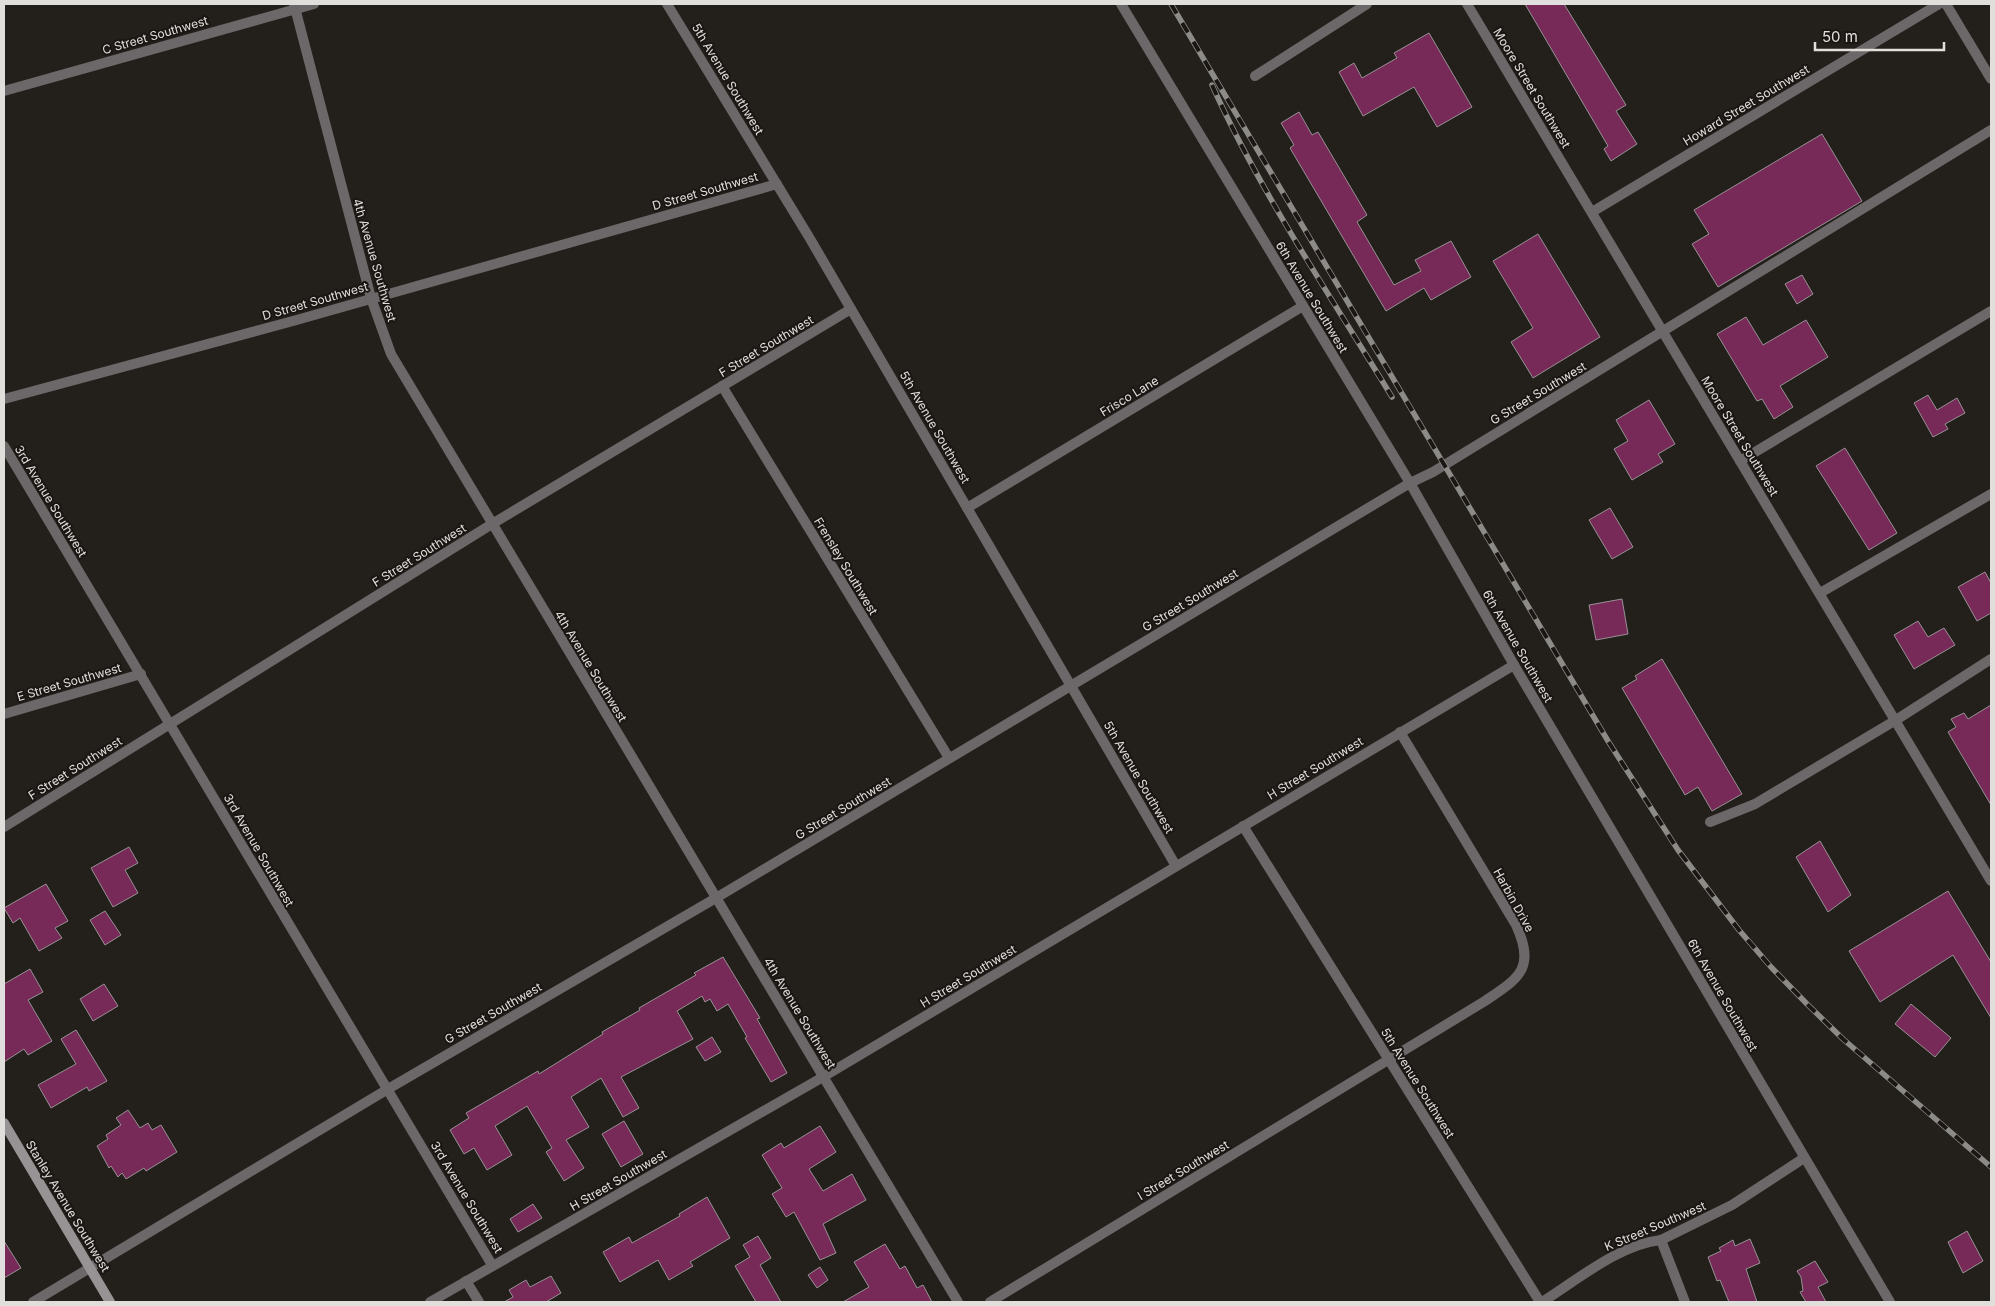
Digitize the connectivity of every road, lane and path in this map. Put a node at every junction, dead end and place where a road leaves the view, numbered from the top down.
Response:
1 (314, 4) edge
2 (667, 4) edge
3 (1121, 4) edge
4 (1367, 4) edge
5 (1467, 4) edge
6 (1939, 4) edge
7 (1946, 4) edge
8 (294, 6) edge
9 (1256, 76) dead end
10 (1991, 79) edge
11 (4, 91) edge
12 (1991, 130) edge
13 (777, 184) junction
14 (1592, 212) junction
15 (371, 298) junction
16 (1303, 306) junction
17 (851, 309) junction
18 (1991, 311) edge
19 (1663, 332) junction
20 (722, 386) junction
21 (4, 399) edge
22 (4, 446) edge
23 (1740, 461) junction
24 (1410, 483) junction
25 (1991, 494) edge
26 (967, 508) junction
27 (492, 524) junction
28 (1820, 593) junction
29 (1991, 660) edge
30 (1514, 665) junction
31 (141, 674) junction
32 (1071, 686) junction
33 (4, 714) edge
34 (1896, 720) junction
35 (170, 723) junction
36 (1400, 732) junction
37 (950, 758) junction
38 (1710, 822) dead end
39 (1243, 826) junction
40 (4, 827) edge
41 (1176, 866) junction
42 (1991, 881) edge
43 (716, 898) junction
44 (1388, 1060) junction
45 (823, 1077) junction
46 (388, 1089) junction
47 (4, 1124) edge
48 (1804, 1158) junction
49 (1661, 1240) junction
50 (492, 1265) junction
51 (89, 1267) junction
52 (466, 1281) junction
53 (434, 1301) edge
54 (33, 1302) edge
55 (110, 1302) edge
56 (479, 1302) edge
57 (958, 1302) edge
58 (990, 1302) edge
59 (1541, 1302) edge
60 (1685, 1302) edge
61 (1890, 1302) edge

1 - 8 street, C Street Southwest
2 - 13 street, 5th Avenue Southwest
3 - 16 street, 6th Avenue Southwest
4 - 9 street
5 - 14 street, Moore Street Southwest
6 - 14 street, Howard Street Southwest
7 - 10 street
8 - 11 street, C Street Southwest
8 - 15 street, 4th Avenue Southwest
12 - 19 street, G Street Southwest
13 - 15 street, D Street Southwest
13 - 17 street, 5th Avenue Southwest
14 - 19 street, Moore Street Southwest
15 - 21 street, D Street Southwest
15 - 27 street, 4th Avenue Southwest
16 - 24 street, 6th Avenue Southwest
16 - 26 street, Frisco Lane
17 - 20 street, F Street Southwest
17 - 26 street, 5th Avenue Southwest
18 - 23 street
19 - 23 street, Moore Street Southwest
19 - 24 street, G Street Southwest
20 - 27 street, F Street Southwest
20 - 37 street, Frensley Southwest
22 - 31 street, 3rd Avenue Southwest
23 - 28 street, Moore Street Southwest
24 - 30 street, 6th Avenue Southwest
24 - 32 street, G Street Southwest
25 - 28 street
26 - 32 street, 5th Avenue Southwest
27 - 35 street, F Street Southwest
27 - 43 street, 4th Avenue Southwest
28 - 34 street, Moore Street Southwest
29 - 34 street
30 - 36 street, H Street Southwest
30 - 48 street, 6th Avenue Southwest
31 - 33 street, E Street Southwest
31 - 35 street, 3rd Avenue Southwest
32 - 37 street, G Street Southwest
32 - 41 street, 5th Avenue Southwest
34 - 38 street
34 - 42 street, Moore Street Southwest
35 - 40 street, F Street Southwest
35 - 46 street, 3rd Avenue Southwest
36 - 39 street, H Street Southwest
36 - 44 street, Harbin Drive
37 - 43 street, G Street Southwest
39 - 41 street, H Street Southwest
39 - 44 street, 5th Avenue Southwest
41 - 45 street, H Street Southwest
43 - 45 street, 4th Avenue Southwest
43 - 46 street, G Street Southwest
44 - 58 street, I Street Southwest
44 - 59 street, 5th Avenue Southwest
45 - 50 street, H Street Southwest
45 - 57 street, 4th Avenue Southwest
46 - 50 street, 3rd Avenue Southwest
46 - 51 street, G Street Southwest
47 - 51 street, Stanley Avenue Southwest
48 - 49 street, K Street Southwest
48 - 61 street, 6th Avenue Southwest
49 - 59 street, K Street Southwest
49 - 60 street
50 - 52 street, H Street Southwest
51 - 54 street, G Street Southwest
51 - 55 street, Stanley Avenue Southwest
52 - 53 street, H Street Southwest
52 - 56 street

